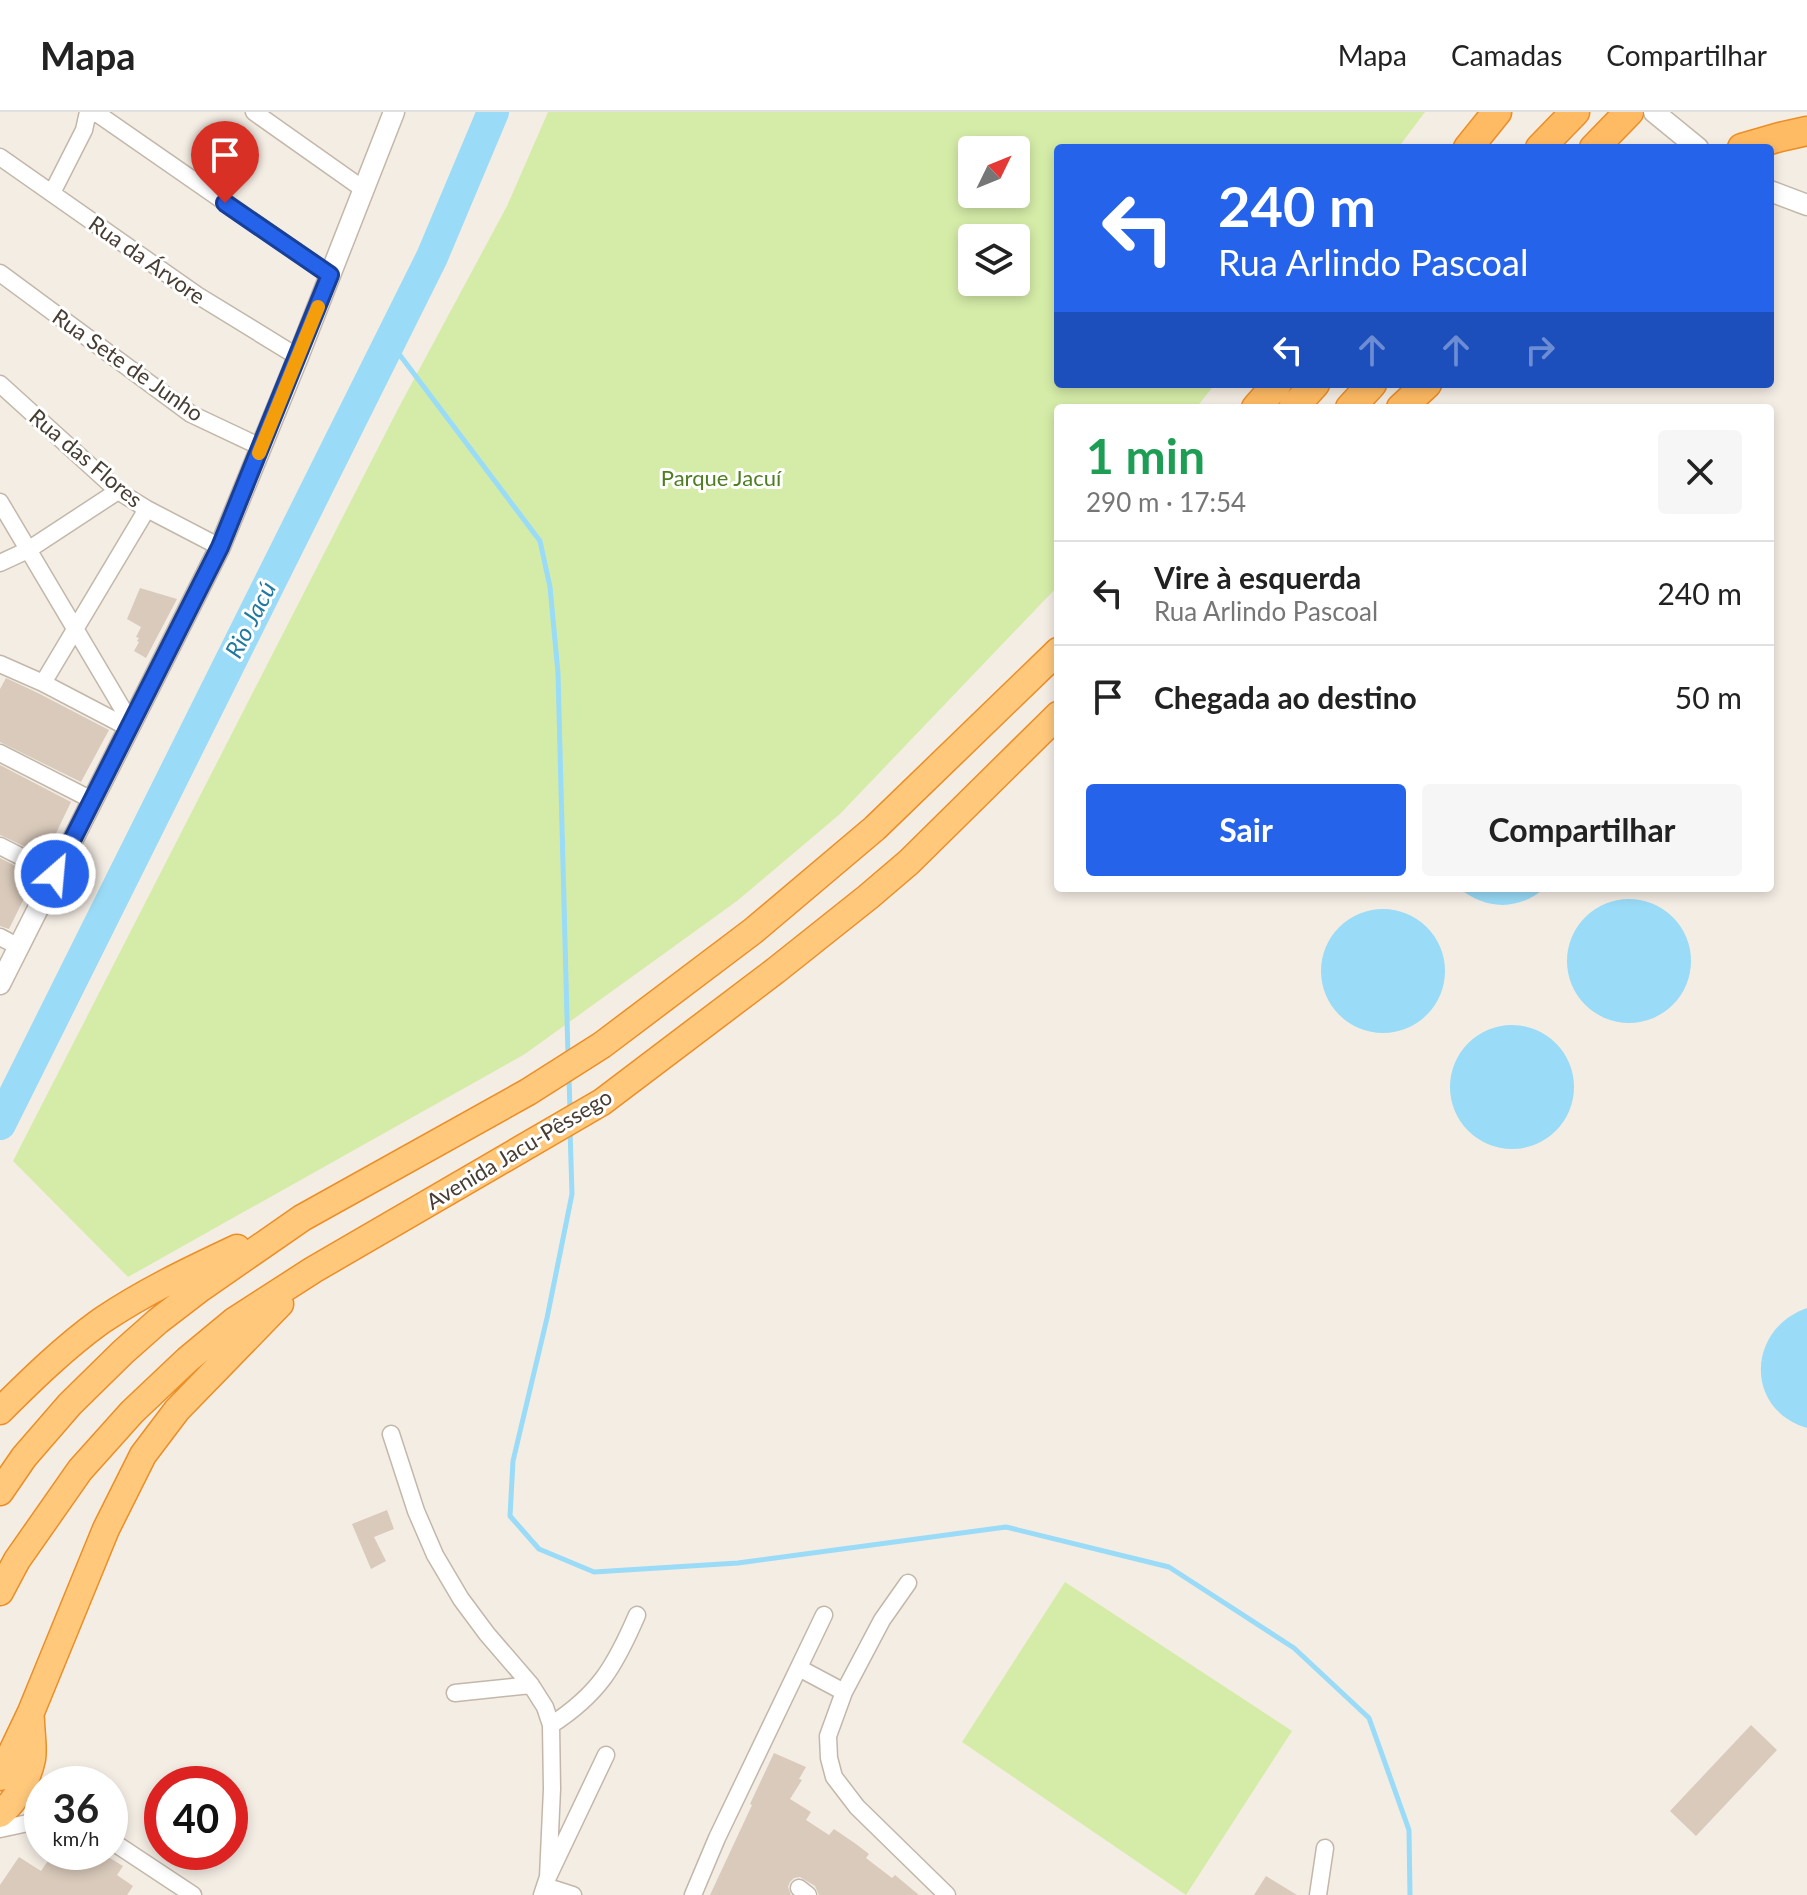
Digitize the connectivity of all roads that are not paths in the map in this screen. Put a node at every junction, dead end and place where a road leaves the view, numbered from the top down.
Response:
1 (88, 112) edge
2 (95, 112) edge
3 (254, 112) edge
4 (394, 112) edge
5 (1575, 112) edge
6 (1629, 112) edge
7 (1654, 112) edge
8 (1807, 131) edge
9 (1544, 144) edge
10 (1598, 144) edge
11 (1693, 144) edge
12 (1756, 144) edge
13 (0, 157) edge
14 (363, 189) junction
15 (52, 193) junction
16 (1774, 193) edge
17 (1807, 205) edge
18 (0, 273) edge
19 (330, 275) junction
20 (298, 357) junction
21 (0, 384) edge
22 (1274, 388) edge
23 (1311, 388) edge
24 (1368, 388) edge
25 (1423, 388) edge
26 (1260, 404) edge
27 (1297, 404) edge
28 (1354, 404) edge
29 (1405, 404) edge
30 (261, 447) junction
31 (118, 491) junction
32 (0, 502) edge
33 (147, 509) junction
34 (220, 547) junction
35 (28, 550) junction
36 (0, 563) edge
37 (75, 631) junction
38 (1054, 655) edge
39 (0, 664) edge
40 (43, 683) junction
41 (1054, 719) edge
42 (130, 725) junction
43 (0, 753) edge
44 (92, 800) junction
45 (0, 846) edge
46 (55, 874) junction
47 (0, 937) edge
48 (19, 947) junction
49 (0, 984) edge
50 (302, 1218) junction
51 (313, 1270) junction
52 (0, 1411) edge
53 (391, 1434) dead end
54 (3, 1488) edge
55 (908, 1583) dead end
56 (0, 1592) edge
57 (637, 1615) dead end
58 (824, 1615) dead end
59 (799, 1668) junction
60 (531, 1685) junction
61 (844, 1692) junction
62 (455, 1693) dead end
63 (31, 1712) junction
64 (551, 1725) junction
65 (606, 1755) dead end
66 (32, 1759) junction
67 (35, 1766) edge
68 (0, 1777) edge
69 (0, 1814) edge
70 (24, 1824) edge
71 (0, 1829) edge
72 (1325, 1848) dead end
73 (128, 1852) edge
74 (545, 1886) edge
75 (193, 1895) edge
76 (573, 1895) edge
77 (693, 1895) edge
78 (947, 1895) edge
79 (1318, 1895) edge

1 - 15 street
2 - 19 street
3 - 14 street
4 - 14 street
5 - 9 highway
6 - 10 highway
7 - 11 street
8 - 12 highway
13 - 15 street, Rua da Árvore
14 - 19 street
15 - 20 street, Rua da Árvore
16 - 17 street
18 - 30 street, Rua Sete de Junho
19 - 20 street
20 - 30 street
21 - 31 street, Rua das Flores
22 - 26 highway
23 - 27 highway
24 - 28 highway
25 - 29 highway
30 - 34 street
31 - 33 street, Rua das Flores
31 - 35 street
32 - 35 street
33 - 34 street, Rua das Flores
33 - 37 street
34 - 42 street
35 - 36 street
35 - 37 street
37 - 40 street
37 - 42 street
38 - 50 highway, Avenida Jacu-Pêssego
39 - 40 street
40 - 42 street
41 - 51 highway, Avenida Jacu-Pêssego
42 - 44 street
43 - 44 street
44 - 46 street
45 - 46 street
46 - 48 street
47 - 48 street
48 - 49 street
50 - 52 highway
50 - 54 highway, Avenida Jacu-Pêssego
51 - 56 highway, Avenida Jacu-Pêssego
51 - 63 highway
53 - 60 street
55 - 61 street
57 - 64 street
58 - 59 street
59 - 61 street
59 - 77 street
60 - 62 street
60 - 64 street
61 - 78 street
63 - 66 highway
63 - 68 highway
64 - 74 street
65 - 74 street
66 - 67 highway
66 - 69 highway
70 - 71 street
72 - 79 street
73 - 75 street
74 - 76 street

